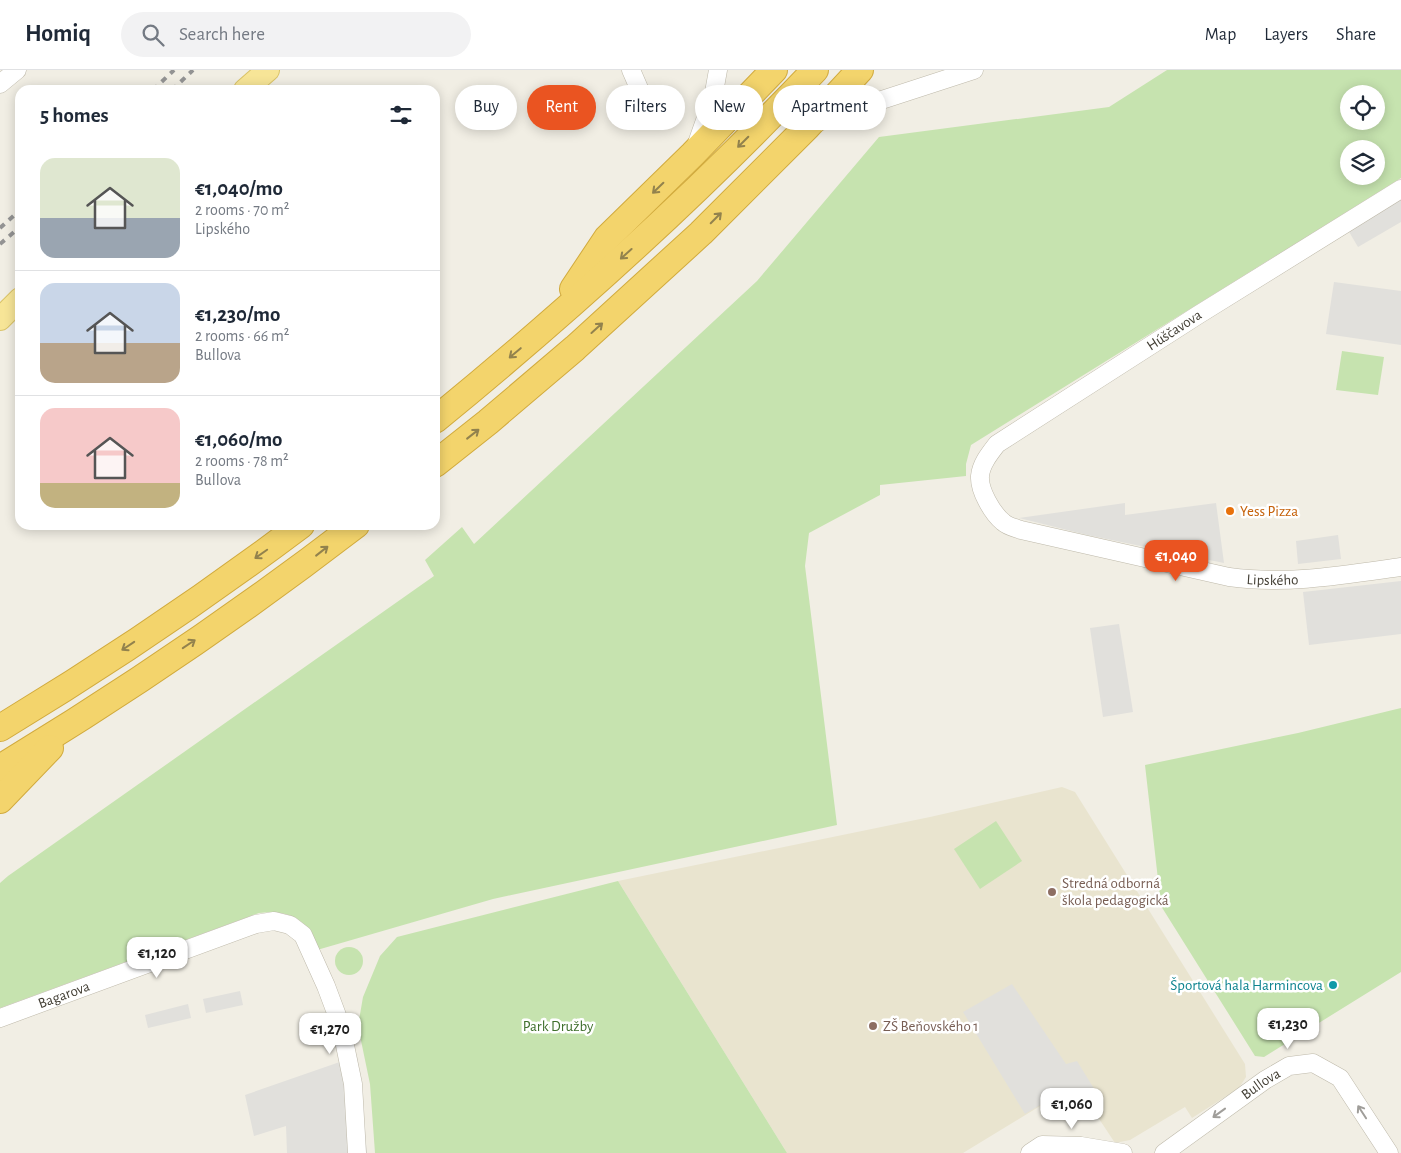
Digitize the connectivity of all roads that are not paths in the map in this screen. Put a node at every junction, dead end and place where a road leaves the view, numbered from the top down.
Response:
1 (17, 70) edge
2 (268, 70) edge
3 (631, 70) edge
4 (718, 70) edge
5 (774, 70) edge
6 (814, 70) edge
7 (860, 70) edge
8 (974, 70) edge
9 (0, 84) edge
10 (251, 85) edge
11 (638, 85) edge
12 (846, 85) edge
13 (886, 99) edge
14 (804, 130) edge
15 (693, 154) junction
16 (1401, 189) edge
17 (15, 304) edge
18 (0, 319) edge
19 (552, 321) junction
20 (440, 416) edge
21 (440, 460) edge
22 (984, 495) joint
23 (293, 530) edge
24 (349, 530) edge
25 (1401, 567) edge
26 (77, 721) junction
27 (0, 728) edge
28 (0, 768) edge
29 (0, 800) edge
30 (0, 1018) edge
31 (357, 1153) edge
32 (1030, 1153) edge
33 (1123, 1153) edge
34 (1164, 1153) edge
35 (1389, 1153) edge

1 - 9 street
2 - 10 main road
3 - 11 street
4 - 15 street
5 - 15 highway
6 -> 19 highway
7 - 12 highway
8 - 13 street
21 -> 14 highway
15 -> 19 highway
16 - 22 street, Húščavova
17 - 18 main road
19 -> 20 highway
22 - 25 street, Lipského
23 -> 27 highway
26 -> 24 highway
26 - 28 highway
26 - 29 highway
30 - 31 street, Bagarova
32 - 33 street
35 -> 34 street, Bullova

